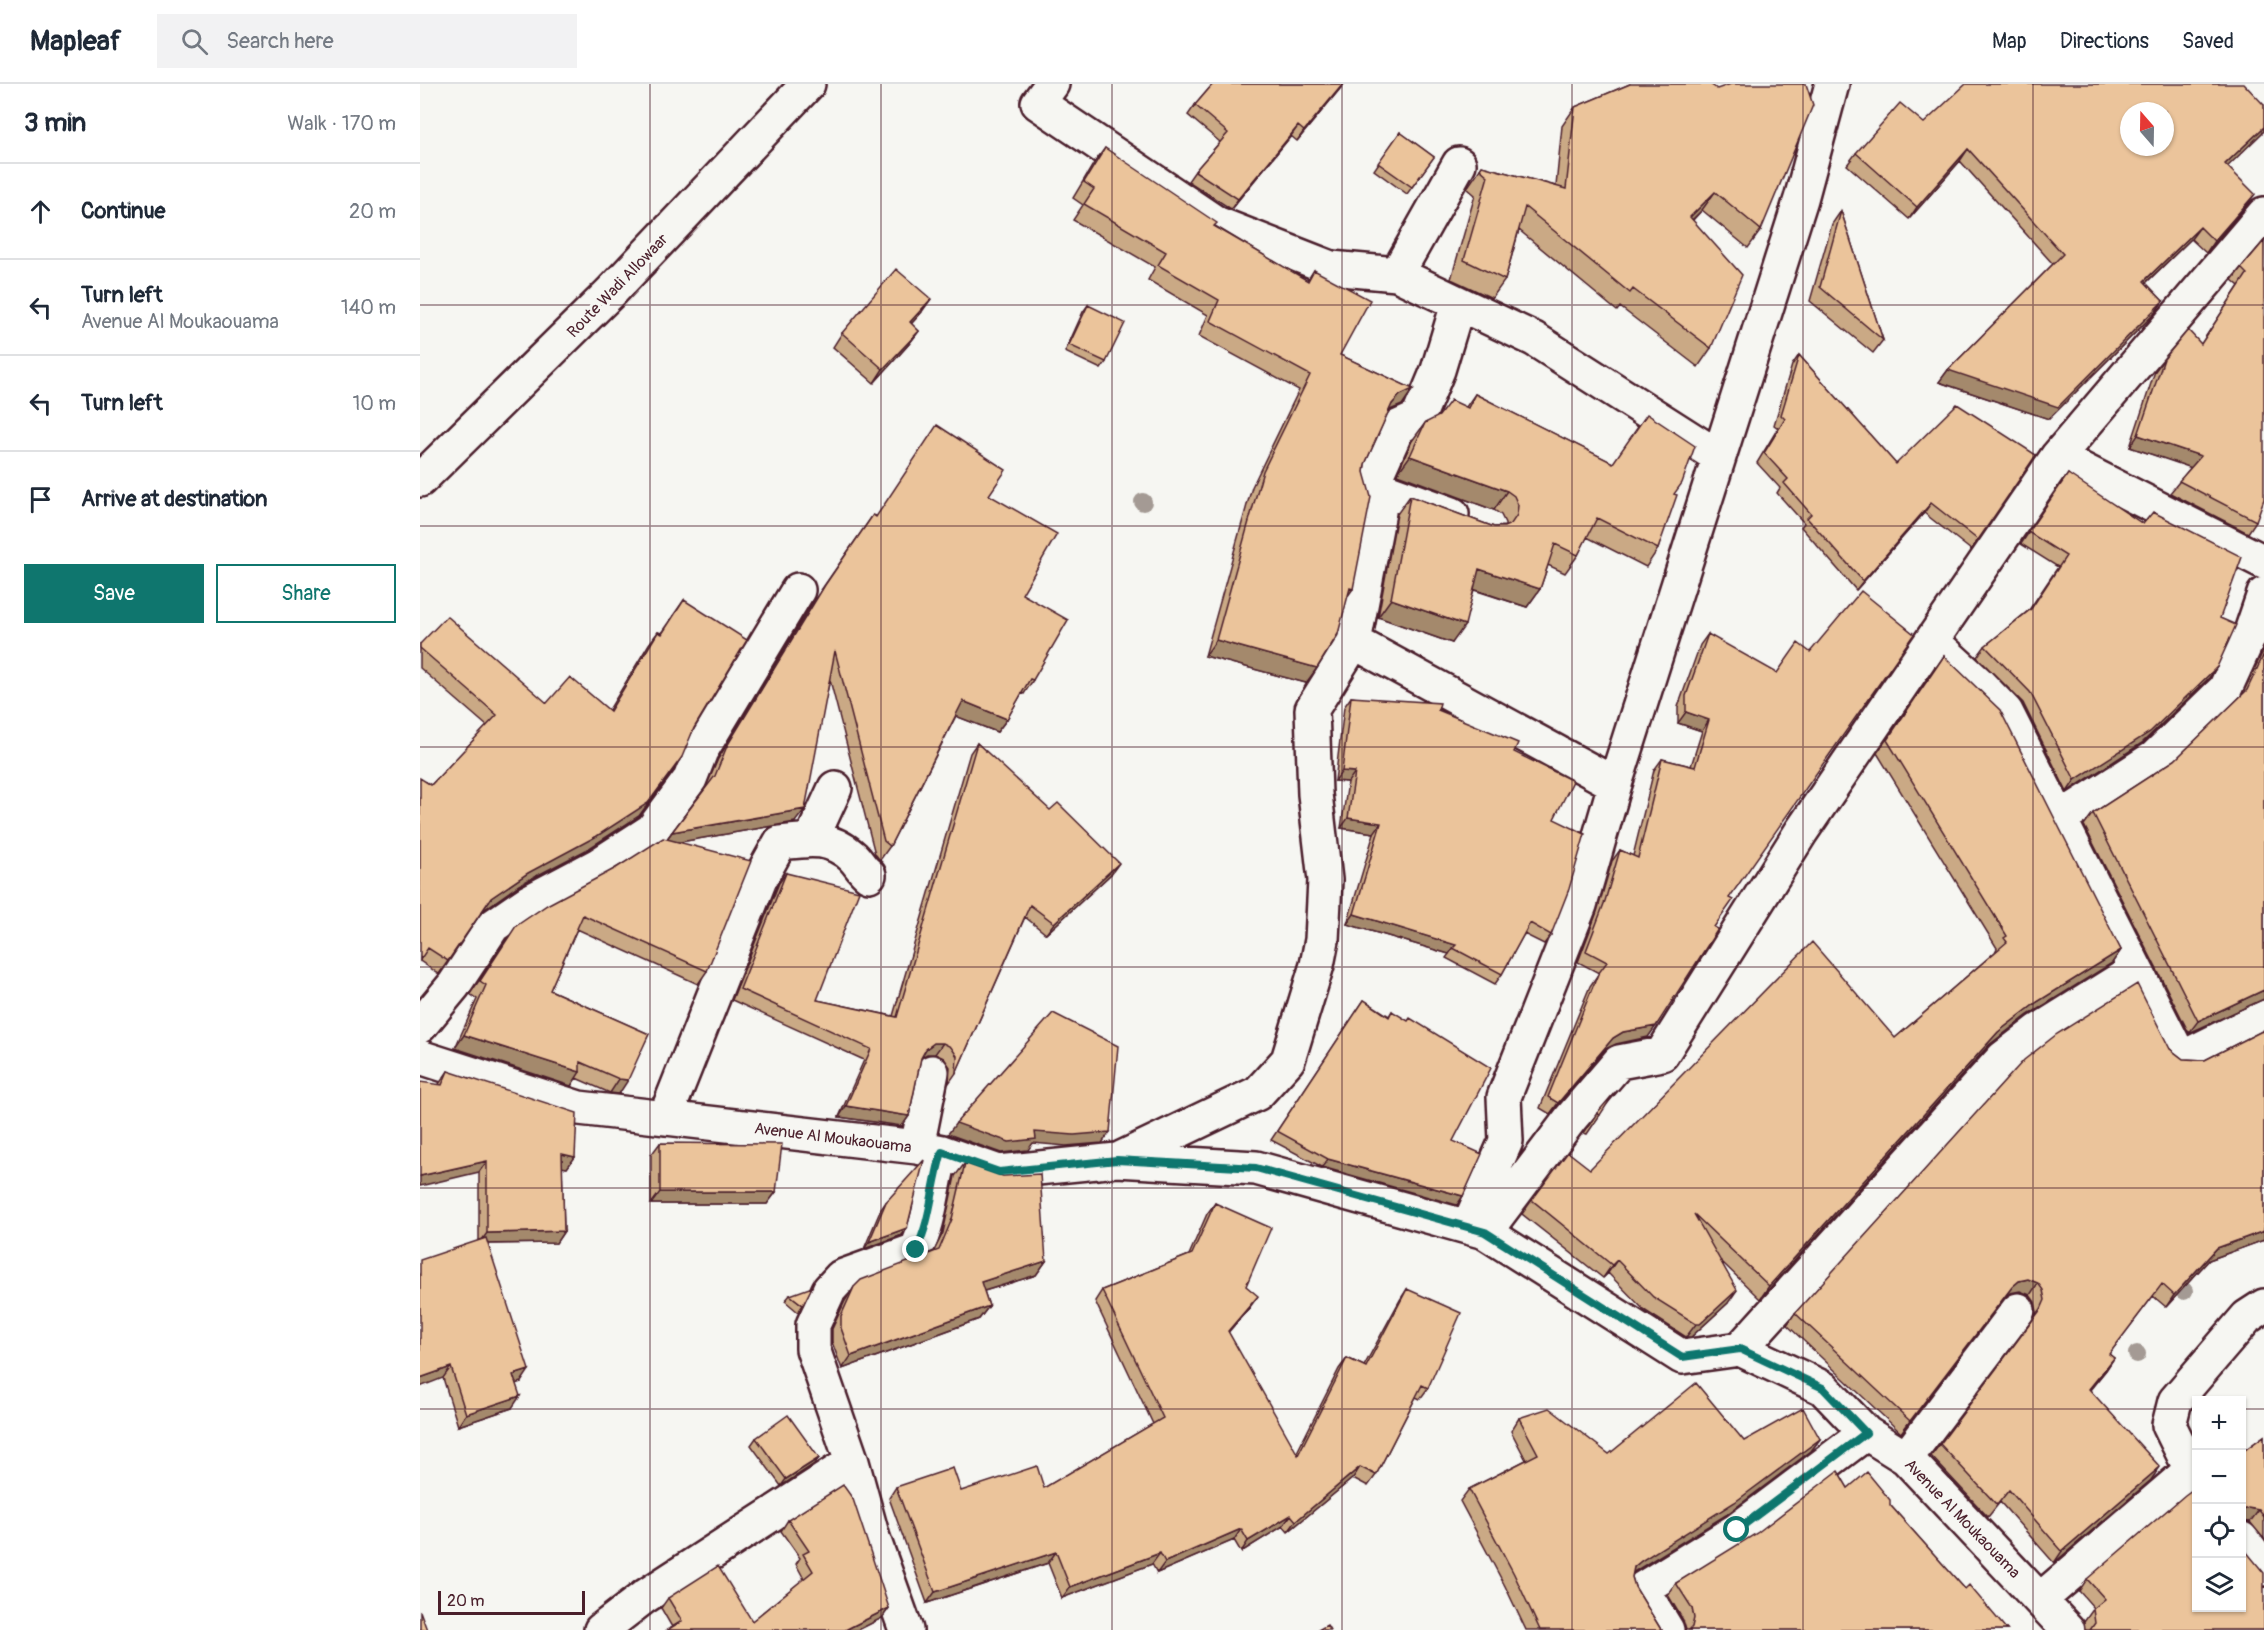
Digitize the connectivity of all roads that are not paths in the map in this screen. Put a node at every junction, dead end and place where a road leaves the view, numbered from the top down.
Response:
1 (808, 84) edge
2 (1052, 84) edge
3 (1832, 84) edge
4 (1459, 164) dead end
5 (2264, 214) edge
6 (1397, 274) junction
7 (1458, 304) junction
8 (1719, 457) junction
9 (2057, 458) junction
10 (420, 480) edge
11 (1372, 485) junction
12 (1477, 523) edge
13 (2264, 561) edge
14 (798, 590) dead end
15 (2264, 594) edge
16 (1932, 641) junction
17 (1354, 642) junction
18 (1615, 784) junction
19 (835, 788) dead end
20 (2059, 819) junction
21 (812, 838) junction
22 (869, 875) dead end
23 (2134, 971) junction
24 (2264, 1017) edge
25 (420, 1026) edge
26 (420, 1057) edge
27 (932, 1072) dead end
28 (665, 1118) junction
29 (929, 1149) junction
30 (1117, 1160) junction
31 (1477, 1229) junction
32 (2264, 1306) edge
33 (2018, 1310) dead end
34 (1740, 1349) junction
35 (1866, 1433) junction
36 (1906, 1458) junction
37 (852, 1462) junction
38 (2192, 1474) edge
39 (2192, 1477) edge
40 (2246, 1546) edge
41 (2264, 1569) edge
42 (2041, 1599) junction
43 (2065, 1629) edge
44 (601, 1630) edge
45 (906, 1630) edge
46 (1667, 1630) edge

1 - 10 street, Route Wadi Allowaar
2 - 6 street
3 - 8 street
4 - 6 street
5 - 9 street
6 - 7 street
7 - 8 street
7 - 11 street
8 - 18 street
9 - 13 street
9 - 16 street
11 - 12 street
11 - 17 street
14 - 25 street
15 - 20 street
16 - 20 street
16 - 31 street
17 - 18 street
17 - 30 street
18 - 31 street
19 - 21 street
20 - 23 street
21 - 22 street
21 - 28 street
23 - 24 street
23 - 34 street
26 - 28 street, Avenue Al Moukaouama
27 - 29 street
28 - 29 street, Avenue Al Moukaouama
29 - 30 street, Avenue Al Moukaouama
29 - 37 street
30 - 31 street, Avenue Al Moukaouama
31 - 34 street, Avenue Al Moukaouama
32 - 38 street
33 - 36 street
34 - 35 street, Avenue Al Moukaouama
35 - 36 street, Avenue Al Moukaouama
35 - 46 street
36 - 42 street, Avenue Al Moukaouama
37 - 44 street
37 - 45 street
39 - 42 street
40 - 41 street
42 - 43 street, Avenue Al Moukaouama

